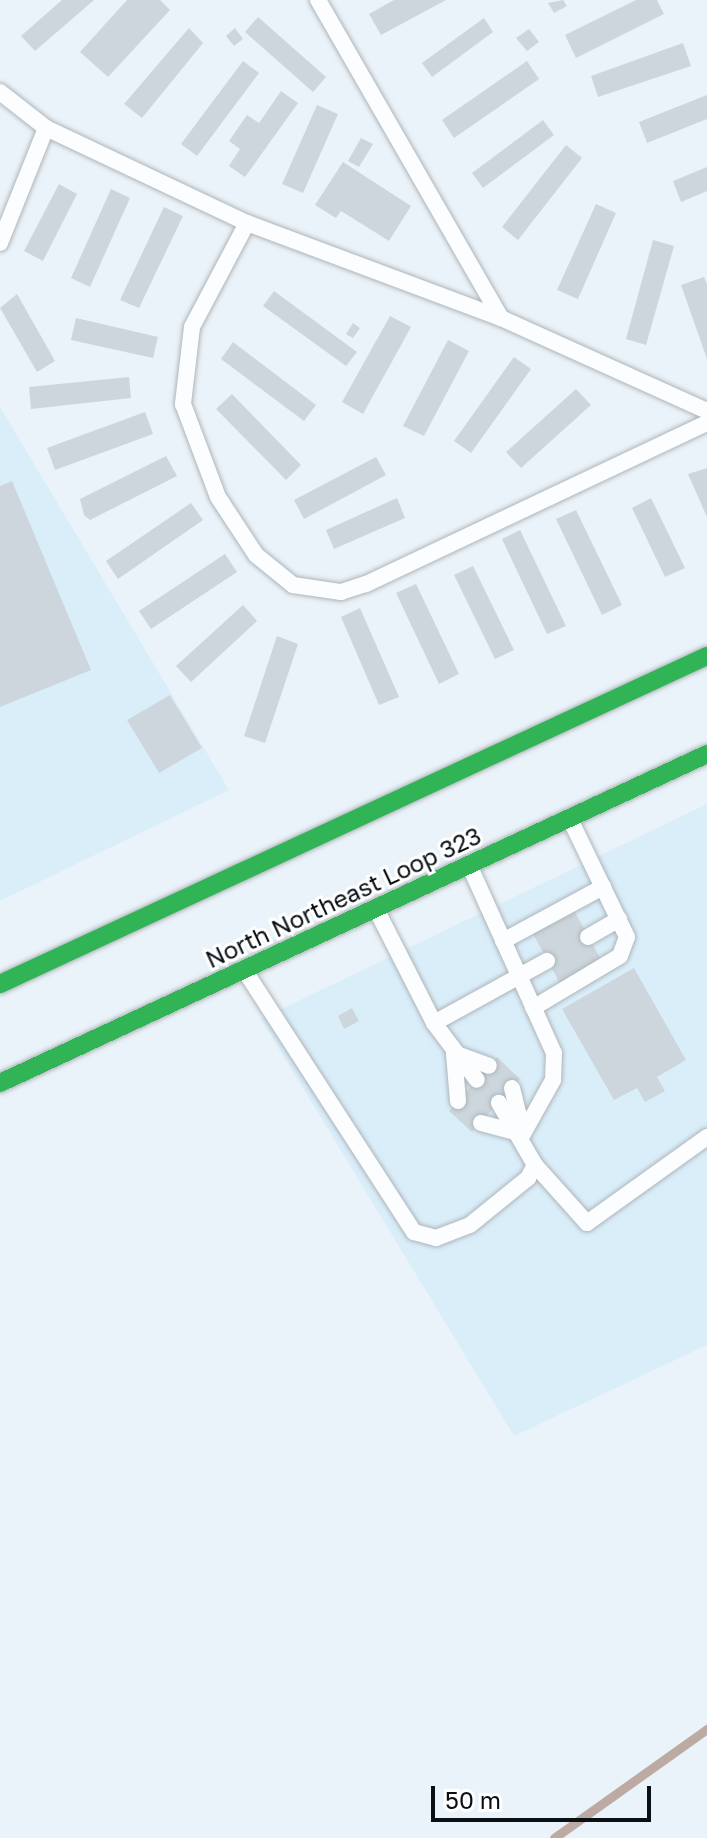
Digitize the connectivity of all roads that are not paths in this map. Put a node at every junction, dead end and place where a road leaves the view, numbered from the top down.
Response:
1 (318, 0) edge
2 (0, 92) edge
3 (46, 128) junction
4 (247, 223) junction
5 (0, 243) edge
6 (501, 318) junction
7 (707, 411) edge
8 (707, 423) edge
9 (707, 656) edge
10 (707, 754) edge
11 (570, 818) junction
12 (469, 865) junction
13 (603, 887) junction
14 (376, 909) junction
15 (619, 919) junction
16 (588, 937) dead end
17 (503, 941) junction
18 (547, 961) dead end
19 (244, 970) junction
20 (519, 976) junction
21 (0, 984) edge
22 (533, 1008) junction
23 (434, 1023) junction
24 (454, 1053) junction
25 (489, 1066) dead end
26 (477, 1080) dead end
27 (0, 1083) edge
28 (512, 1088) dead end
29 (458, 1101) dead end
30 (499, 1103) dead end
31 (481, 1123) dead end
32 (523, 1134) junction
33 (707, 1137) edge
34 (535, 1165) junction

1 - 6 lane
2 - 3 lane
3 - 4 lane
3 - 5 lane
4 - 6 lane
4 - 8 lane
6 - 7 lane
9 - 21 highway
10 - 11 highway, North Northeast Loop 323
11 - 12 highway, North Northeast Loop 323
11 - 13 lane
12 - 14 highway, North Northeast Loop 323
12 - 17 lane
13 - 15 lane
13 - 17 lane
14 - 19 highway, North Northeast Loop 323
14 - 23 lane
15 - 16 lane
15 - 22 lane
17 - 20 lane
18 - 20 lane
19 - 27 highway, North Northeast Loop 323
19 - 34 lane
20 - 22 lane
20 - 23 lane
22 - 32 lane
23 - 24 lane
24 - 25 lane
24 - 26 lane
24 - 29 lane
28 - 32 lane
30 - 32 lane
31 - 32 lane
32 - 34 lane
33 - 34 lane

